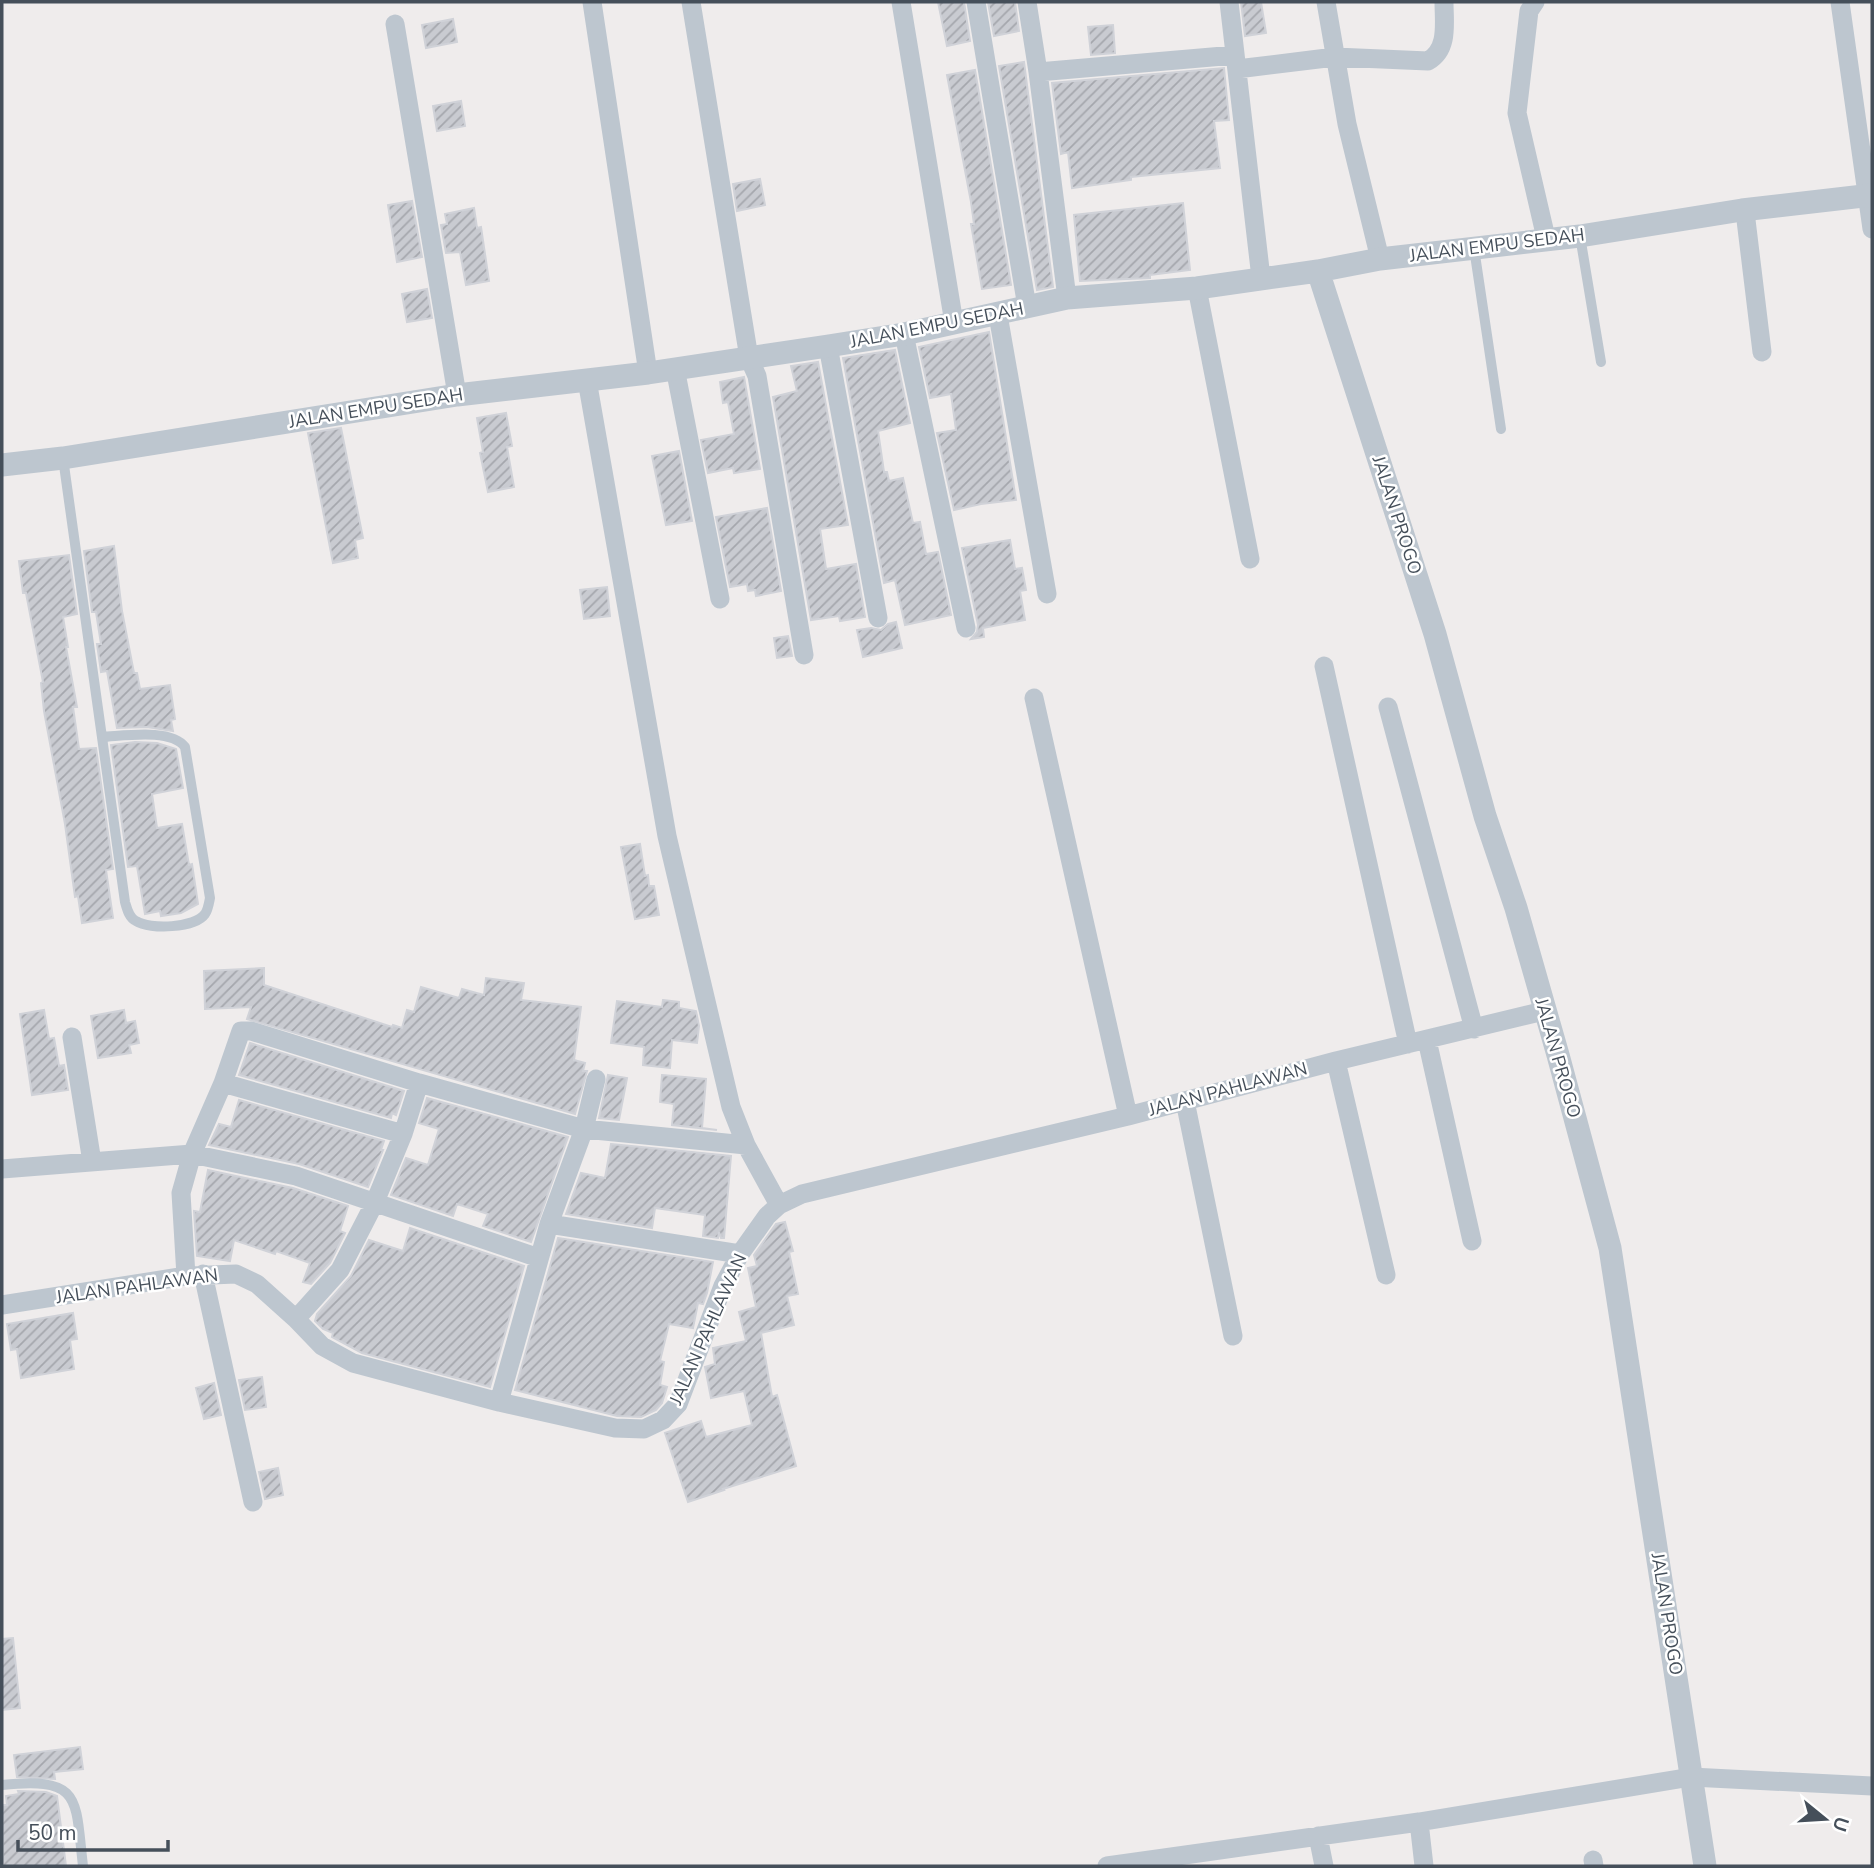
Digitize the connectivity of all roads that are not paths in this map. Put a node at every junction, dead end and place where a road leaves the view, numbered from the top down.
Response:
1 (592, 2) edge
2 (691, 2) edge
3 (901, 2) edge
4 (976, 2) edge
5 (1027, 2) edge
6 (1229, 2) edge
7 (1326, 2) edge
8 (1444, 2) edge
9 (1535, 2) edge
10 (1840, 2) edge
11 (395, 23) dead end
12 (1335, 57) junction
13 (1236, 62) junction
14 (1038, 72) junction
15 (1869, 195) edge
16 (1742, 210) junction
17 (1872, 229) edge
18 (1580, 236) junction
19 (1546, 238) junction
20 (1474, 247) junction
21 (1380, 259) junction
22 (1318, 271) junction
23 (1261, 278) junction
24 (1197, 288) junction
25 (1067, 298) junction
26 (1027, 307) junction
27 (998, 315) junction
28 (954, 323) junction
29 (904, 334) junction
30 (828, 346) junction
31 (1762, 352) dead end
32 (749, 358) junction
33 (1601, 362) dead end
34 (675, 368) junction
35 (648, 373) junction
36 (587, 380) junction
37 (457, 395) junction
38 (1501, 429) dead end
39 (63, 458) junction
40 (2, 465) edge
41 (1250, 559) dead end
42 (1047, 594) dead end
43 (720, 599) dead end
44 (878, 618) dead end
45 (966, 628) dead end
46 (804, 655) dead end
47 (1324, 666) dead end
48 (1034, 698) dead end
49 (1388, 707) dead end
50 (102, 737) junction
51 (1544, 1011) junction
52 (1474, 1028) junction
53 (72, 1037) dead end
54 (1418, 1042) junction
55 (1336, 1061) junction
56 (596, 1079) dead end
57 (223, 1083) junction
58 (419, 1083) junction
59 (1185, 1101) junction
60 (1128, 1116) junction
61 (584, 1129) junction
62 (403, 1134) junction
63 (746, 1145) junction
64 (191, 1154) junction
65 (92, 1162) junction
66 (2, 1169) edge
67 (375, 1202) junction
68 (779, 1205) junction
69 (549, 1224) junction
70 (1472, 1241) dead end
71 (740, 1254) junction
72 (539, 1258) junction
73 (195, 1275) junction
74 (1386, 1275) dead end
75 (2, 1306) edge
76 (296, 1319) junction
77 (1233, 1336) dead end
78 (499, 1402) junction
79 (253, 1502) dead end
80 (1691, 1777) junction
81 (2, 1786) edge
82 (1872, 1786) edge
83 (1419, 1822) junction
84 (1318, 1836) junction
85 (1216, 1859) edge
86 (83, 1866) edge
87 (1107, 1866) edge
88 (1324, 1866) edge
89 (1424, 1866) edge
90 (1705, 1866) edge

1 - 35 street
2 - 32 street
3 - 28 street
4 - 26 street
5 - 14 street
6 - 13 street
7 - 12 street
8 - 12 street
9 - 19 street
10 - 15 street
11 - 37 street
12 - 13 street
12 - 21 street
13 - 14 street
13 - 23 street
14 - 25 street
15 - 16 street, JALAN EMPU SEDAH
15 - 17 street
16 - 18 street, JALAN EMPU SEDAH
16 - 31 street
18 - 19 street, JALAN EMPU SEDAH
18 - 33 lane
19 - 20 street, JALAN EMPU SEDAH
20 - 21 street, JALAN EMPU SEDAH
20 - 38 lane
21 - 22 street, JALAN EMPU SEDAH
22 - 23 street, JALAN EMPU SEDAH
22 - 51 street, JALAN PROGO
23 - 24 street, JALAN EMPU SEDAH
24 - 25 street, JALAN EMPU SEDAH
24 - 41 street
25 - 26 street, JALAN EMPU SEDAH
26 - 27 street, JALAN EMPU SEDAH
27 - 28 street, JALAN EMPU SEDAH
27 - 42 street
28 - 29 street, JALAN EMPU SEDAH
29 - 30 street, JALAN EMPU SEDAH
29 - 45 street
30 - 32 street, JALAN EMPU SEDAH
30 - 44 street
32 - 34 street, JALAN EMPU SEDAH
32 - 46 street
34 - 35 street, JALAN EMPU SEDAH
34 - 43 street
35 - 36 street, JALAN EMPU SEDAH
36 - 37 street, JALAN EMPU SEDAH
36 - 63 street
37 - 39 street, JALAN EMPU SEDAH
39 - 40 street, JALAN EMPU SEDAH
39 - 50 lane
47 - 54 street
48 - 60 street
49 - 52 street
50 - 50 lane
51 - 52 street, JALAN PAHLAWAN
51 - 80 street, JALAN PROGO
52 - 54 street, JALAN PAHLAWAN
53 - 65 street
54 - 55 street, JALAN PAHLAWAN
54 - 70 street
55 - 59 street, JALAN PAHLAWAN
55 - 74 street
56 - 61 street
57 - 58 street
57 - 62 street
57 - 64 street
58 - 61 street
58 - 62 street
59 - 60 street, JALAN PAHLAWAN
59 - 77 street
60 - 68 street, JALAN PAHLAWAN
61 - 63 street
61 - 69 street
62 - 67 street
63 - 68 street
64 - 65 street
64 - 67 street
64 - 73 street
65 - 66 street
67 - 72 street
67 - 76 street
68 - 71 street, JALAN PAHLAWAN
69 - 71 street
69 - 72 street
71 - 78 street, JALAN PAHLAWAN
72 - 78 street
73 - 75 street, JALAN PAHLAWAN
73 - 76 street, JALAN PAHLAWAN
73 - 79 street
76 - 78 street, JALAN PAHLAWAN
80 - 82 street
80 - 83 street
80 - 90 street, JALAN PROGO
81 - 86 lane
83 - 84 street
83 - 89 street
84 - 85 street
84 - 88 street
85 - 87 street

